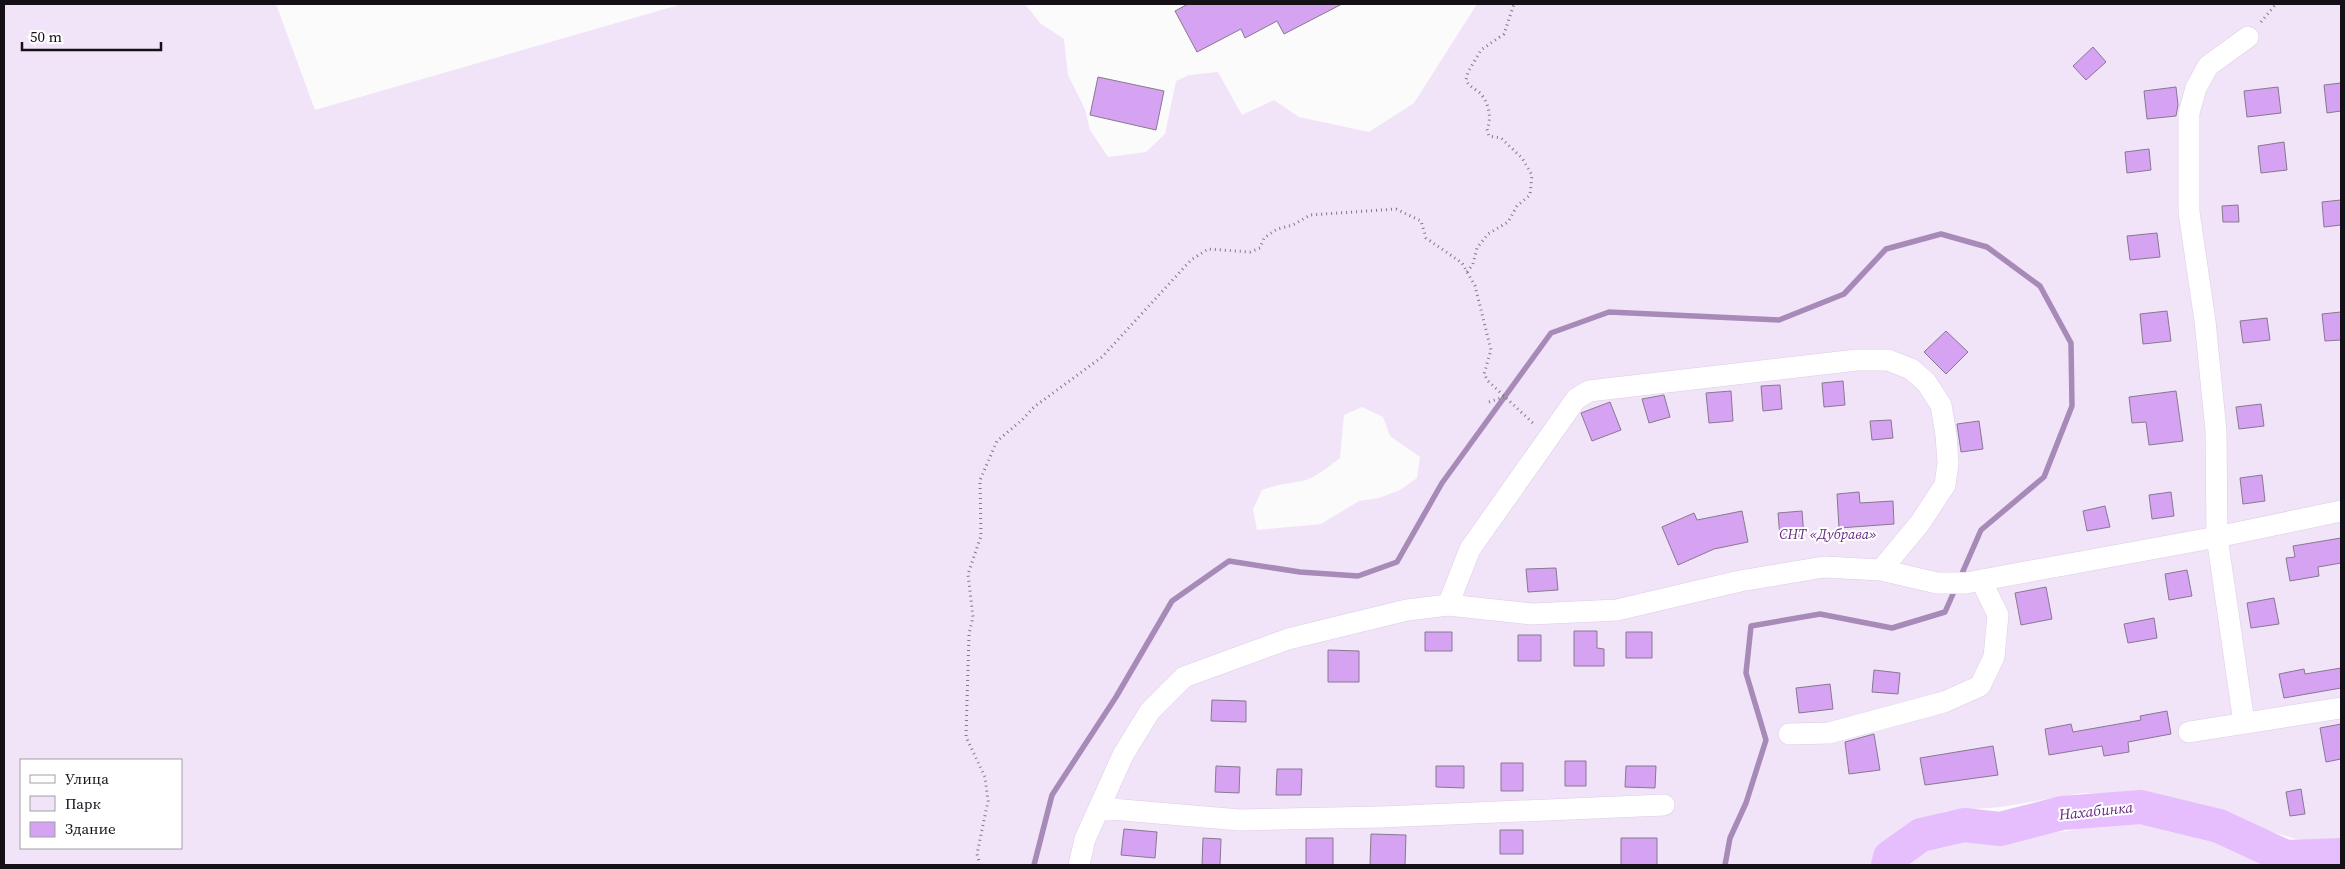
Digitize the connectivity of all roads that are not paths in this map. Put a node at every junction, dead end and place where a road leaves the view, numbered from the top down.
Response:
1 (2248, 37) road end
2 (2341, 511) edge
3 (2217, 537) junction
4 (1881, 570) junction
5 (1973, 582) junction
6 (1448, 605) junction
7 (2341, 708) edge
8 (2244, 723) junction
9 (2189, 732) dead end
10 (1789, 734) dead end
11 (1664, 805) dead end
12 (1099, 808) junction
13 (1079, 865) edge

1 - 3 street
2 - 3 street
3 - 5 street
3 - 8 street
4 - 5 street
4 - 6 street
4 - 6 street
5 - 10 street
6 - 12 street
7 - 8 street
8 - 9 street
11 - 12 street
12 - 13 street

